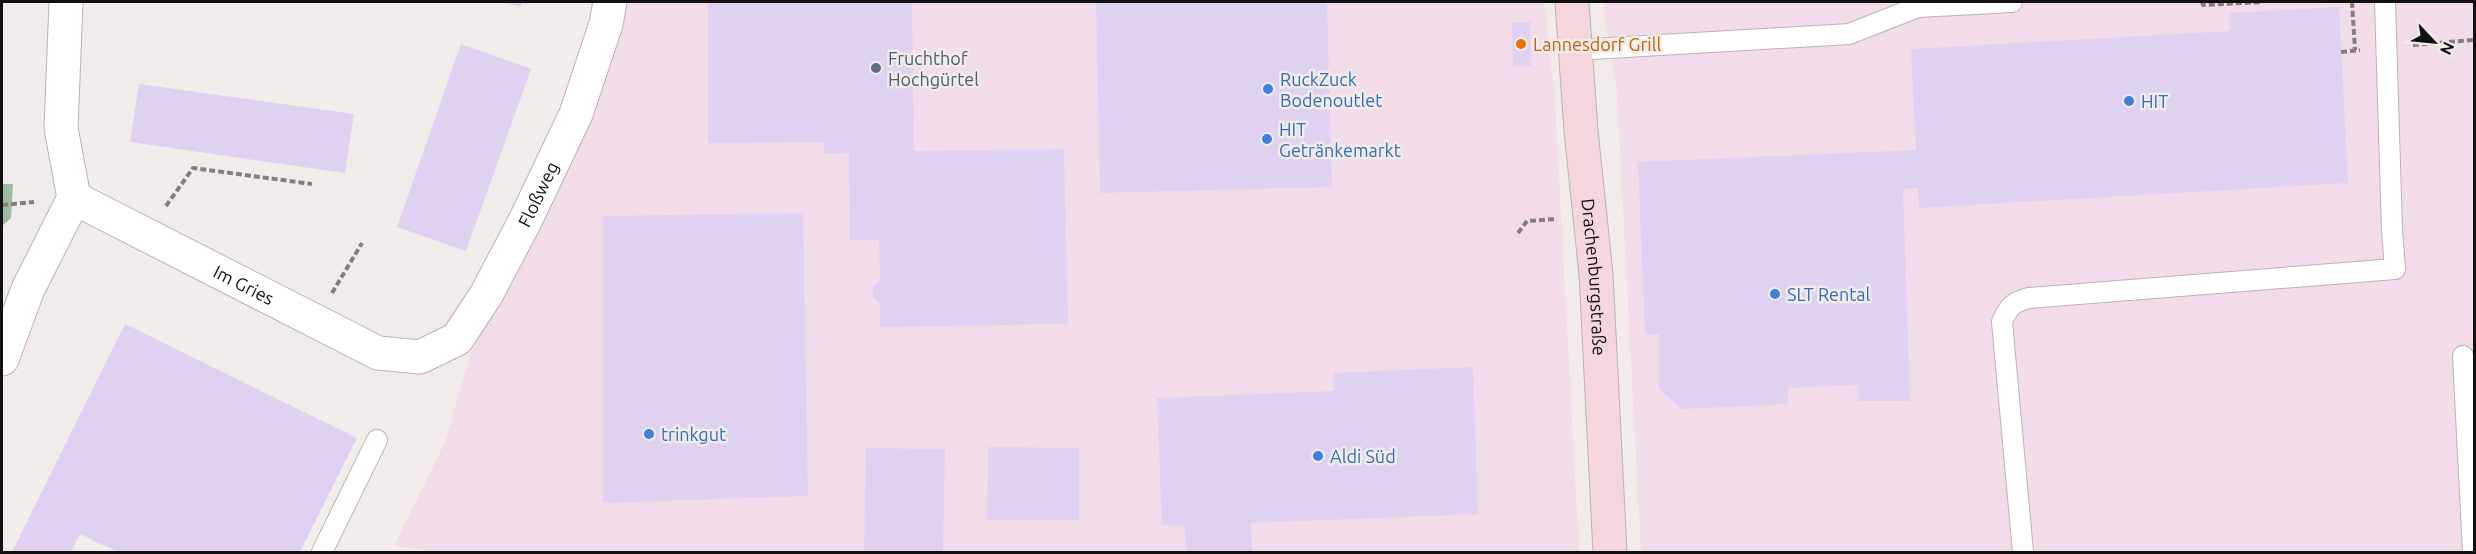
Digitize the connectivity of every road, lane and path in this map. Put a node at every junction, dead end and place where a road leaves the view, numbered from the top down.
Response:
1 (66, 2) edge
2 (609, 2) edge
3 (1572, 2) edge
4 (2012, 2) edge
5 (2202, 2) edge
6 (2263, 2) edge
7 (2352, 2) edge
8 (2385, 2) edge
9 (1575, 51) junction
10 (2355, 51) dead end
11 (312, 184) dead end
12 (74, 198) junction
13 (1590, 218) junction
14 (147, 233) junction
15 (1518, 233) dead end
16 (362, 243) dead end
17 (315, 322) junction
18 (2463, 356) dead end
19 (420, 357) joint
20 (2, 359) edge
21 (377, 440) dead end
22 (322, 552) edge
23 (1610, 552) edge
24 (2023, 552) edge
25 (2473, 552) edge

1 - 12 street
2 - 19 street, Floßweg
3 - 9 street, Drachenburgstraße
4 - 9 lane
5 - 6 path
7 - 10 path
8 - 24 lane
9 - 13 street, Drachenburgstraße
11 - 14 path
12 - 14 street, Im Gries
12 - 20 street
13 - 15 path
13 - 23 street, Drachenburgstraße
14 - 17 street, Im Gries
16 - 17 path
17 - 19 street, Im Gries
18 - 25 lane
21 - 22 lane

